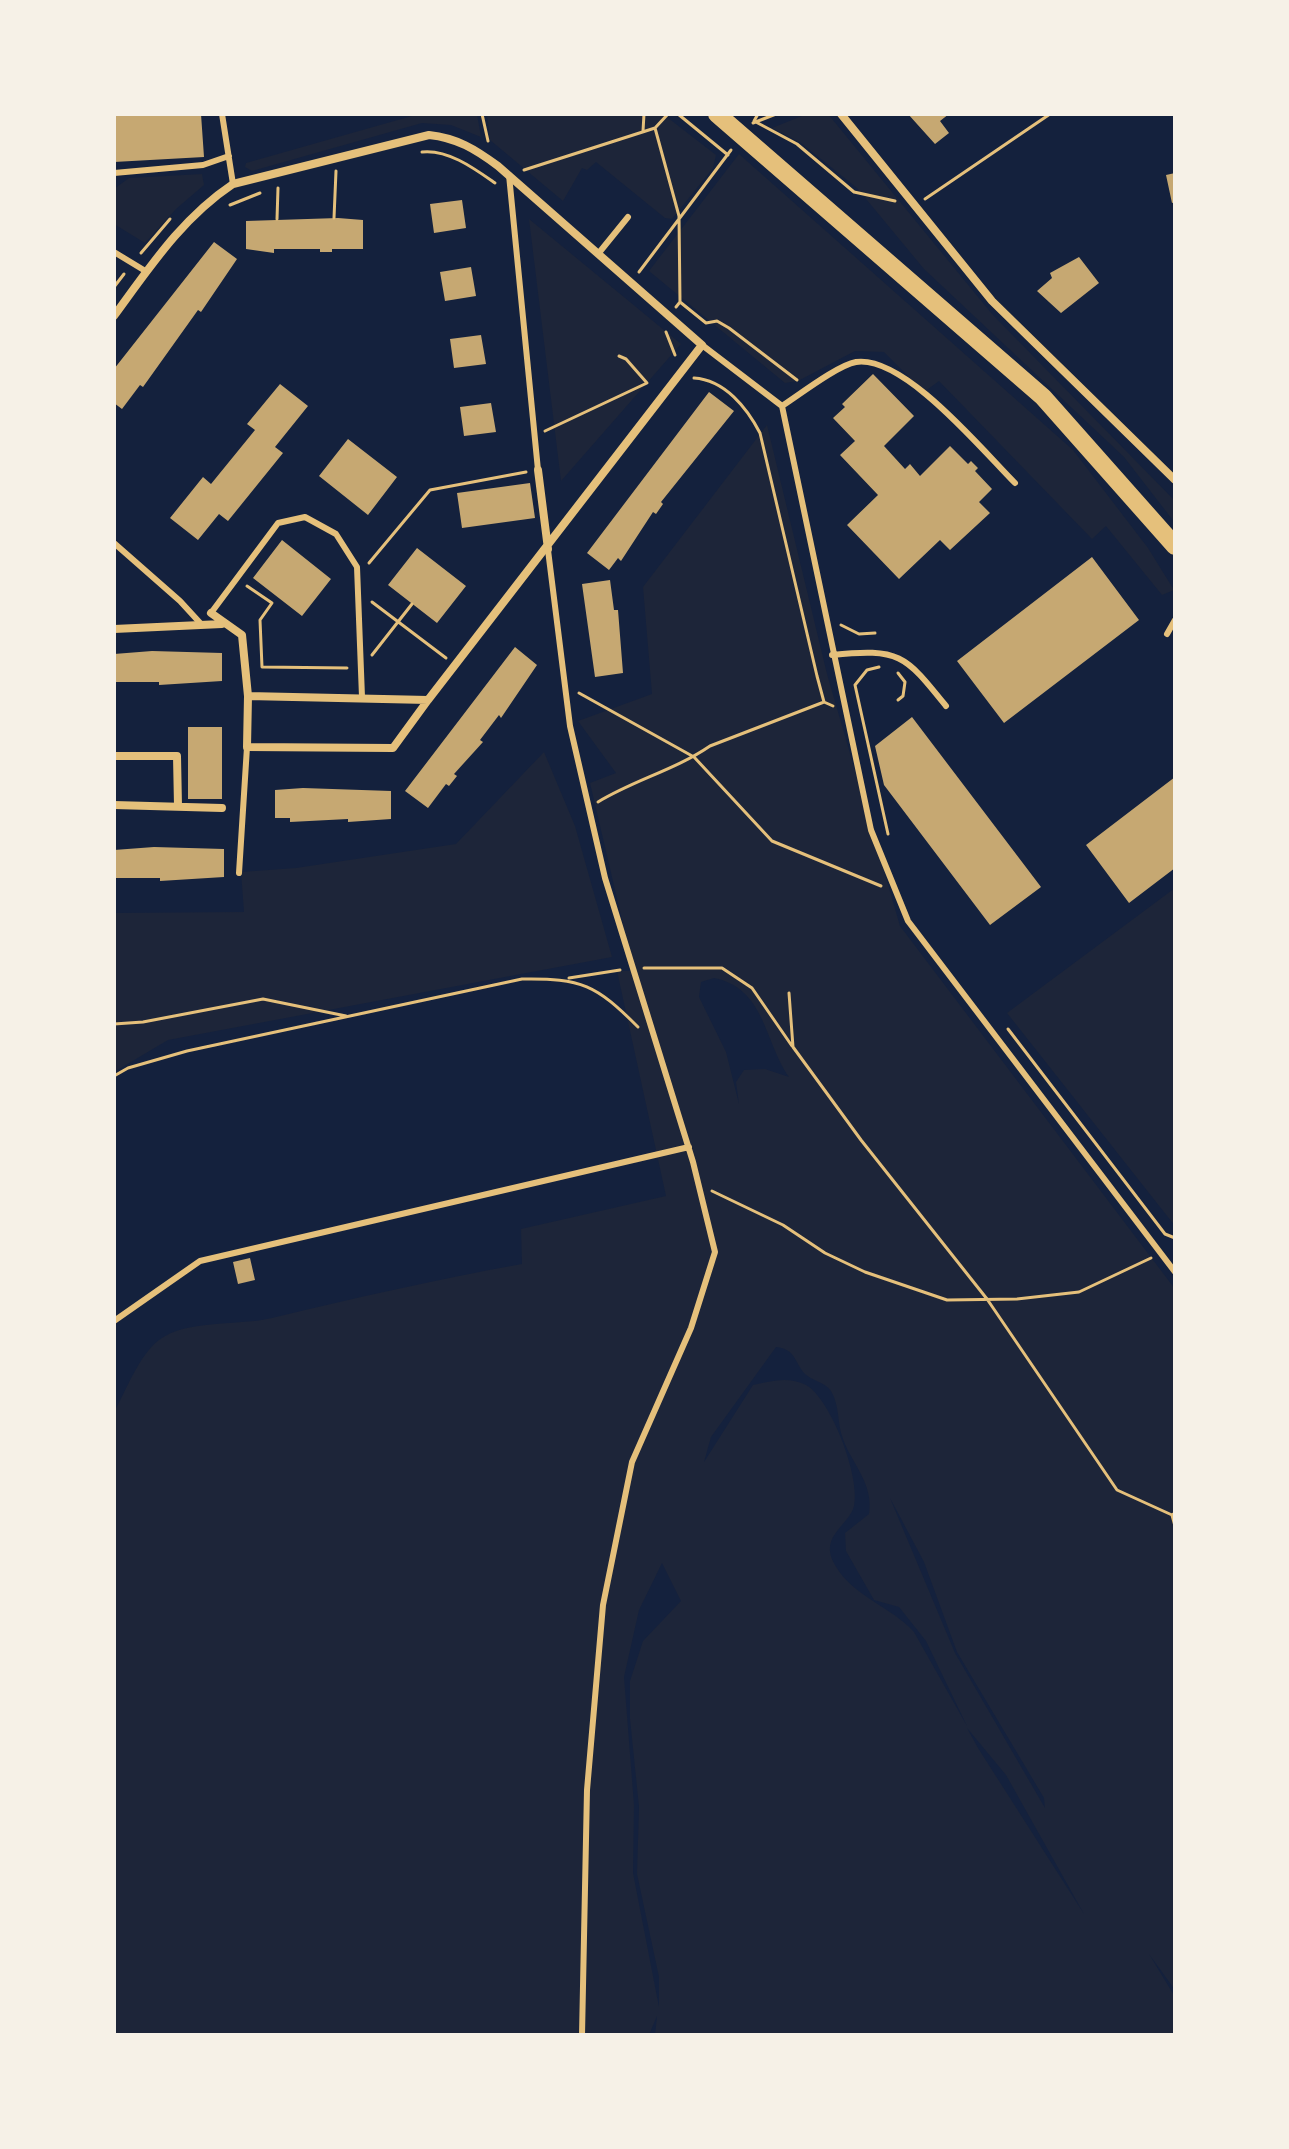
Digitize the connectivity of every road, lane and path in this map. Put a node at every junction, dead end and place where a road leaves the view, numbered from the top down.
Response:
1 (222, 114) edge
2 (482, 114) edge
3 (644, 114) edge
4 (668, 114) edge
5 (678, 114) edge
6 (717, 114) edge
7 (758, 114) edge
8 (776, 114) edge
9 (841, 114) edge
10 (1050, 114) edge
11 (655, 128) junction
12 (749, 128) junction
13 (643, 131) junction
14 (488, 141) dead end
15 (419, 153) dead end
16 (728, 155) junction
17 (229, 156) junction
18 (114, 173) edge
19 (322, 175) dead end
20 (509, 175) junction
21 (233, 184) junction
22 (511, 195) junction
23 (925, 199) dead end
24 (914, 205) junction
25 (229, 206) dead end
26 (679, 216) junction
27 (628, 217) dead end
28 (334, 218) dead end
29 (277, 219) dead end
30 (114, 252) edge
31 (598, 254) junction
32 (133, 264) junction
33 (147, 272) junction
34 (631, 283) junction
35 (114, 287) edge
36 (680, 302) junction
37 (669, 314) junction
38 (114, 316) edge
39 (702, 345) junction
40 (619, 356) dead end
41 (678, 361) dead end
42 (691, 378) dead end
43 (806, 390) junction
44 (782, 406) junction
45 (534, 437) junction
46 (1175, 467) edge
47 (538, 470) junction
48 (1164, 470) junction
49 (1175, 480) edge
50 (1015, 483) dead end
51 (114, 543) edge
52 (1175, 546) edge
53 (548, 550) junction
54 (359, 575) junction
55 (237, 578) junction
56 (361, 594) junction
57 (412, 604) dead end
58 (211, 613) joint
59 (1175, 620) edge
60 (399, 622) junction
61 (222, 624) junction
62 (202, 625) junction
63 (114, 629) edge
64 (1175, 631) edge
65 (832, 655) junction
66 (455, 665) junction
67 (361, 668) junction
68 (565, 687) junction
69 (248, 696) junction
70 (362, 697) junction
71 (428, 700) junction
72 (898, 700) dead end
73 (824, 702) junction
74 (946, 706) dead end
75 (836, 708) dead end
76 (247, 747) junction
77 (114, 756) edge
78 (694, 757) junction
79 (114, 805) edge
80 (178, 806) junction
81 (222, 808) dead end
82 (589, 808) junction
83 (888, 837) dead end
84 (239, 873) dead end
85 (896, 893) junction
86 (633, 968) junction
87 (565, 979) junction
88 (789, 993) dead end
89 (351, 1017) junction
90 (114, 1024) edge
91 (1007, 1028) dead end
92 (645, 1038) dead end
93 (793, 1047) junction
94 (114, 1076) edge
95 (689, 1147) junction
96 (699, 1185) junction
97 (1175, 1238) edge
98 (1162, 1253) junction
99 (1175, 1272) edge
100 (987, 1299) junction
101 (114, 1321) edge
102 (1173, 1514) edge
103 (1175, 1526) edge
104 (582, 2035) edge

1 - 17 lane
2 - 14 path
3 - 13 path
4 - 11 path
5 - 16 path
6 - 12 main road
7 - 12 path
8 - 12 path
9 - 24 street
10 - 23 path
11 - 13 path
11 - 26 path
12 - 16 path
12 - 24 path
12 - 52 main road
13 - 20 path
15 - 22 path
16 - 26 path
17 - 18 lane
17 - 21 lane
19 - 28 path
20 - 21 street
20 - 22 lane
20 - 31 street
21 - 33 street
22 - 45 lane
24 - 48 street
25 - 29 path
26 - 34 path
26 - 36 path
27 - 31 lane
30 - 32 lane
31 - 34 street
32 - 33 lane
32 - 35 path
33 - 38 street
34 - 37 street
36 - 37 path
36 - 43 path
37 - 39 street
37 - 41 path
39 - 44 lane
39 - 53 street
40 - 45 path
42 - 73 path
43 - 44 lane
43 - 50 lane
44 - 65 lane
45 - 47 lane
46 - 48 lane
47 - 53 street
47 - 54 path
48 - 49 street
51 - 62 lane
53 - 66 street
53 - 68 lane
54 - 55 lane
54 - 56 lane
55 - 58 lane
55 - 67 path
56 - 60 path
56 - 67 lane
57 - 60 path
58 - 61 street
59 - 64 lane
60 - 66 path
60 - 67 path
61 - 62 street
61 - 69 street
62 - 63 street
65 - 74 lane
65 - 85 lane
66 - 71 street
67 - 70 lane
68 - 78 path
68 - 82 lane
69 - 70 street
69 - 76 street
70 - 71 street
71 - 76 street
72 - 83 path
73 - 75 path
73 - 78 path
76 - 84 lane
77 - 80 street
78 - 82 path
78 - 85 path
79 - 80 street
80 - 81 street
82 - 86 lane
85 - 98 lane
86 - 87 path
86 - 93 path
86 - 95 lane
87 - 89 path
87 - 92 path
88 - 93 path
89 - 90 path
89 - 94 path
91 - 97 path
93 - 100 path
95 - 96 lane
95 - 101 lane
96 - 100 path
96 - 104 lane
98 - 99 lane
98 - 100 path
100 - 102 path
102 - 103 path

